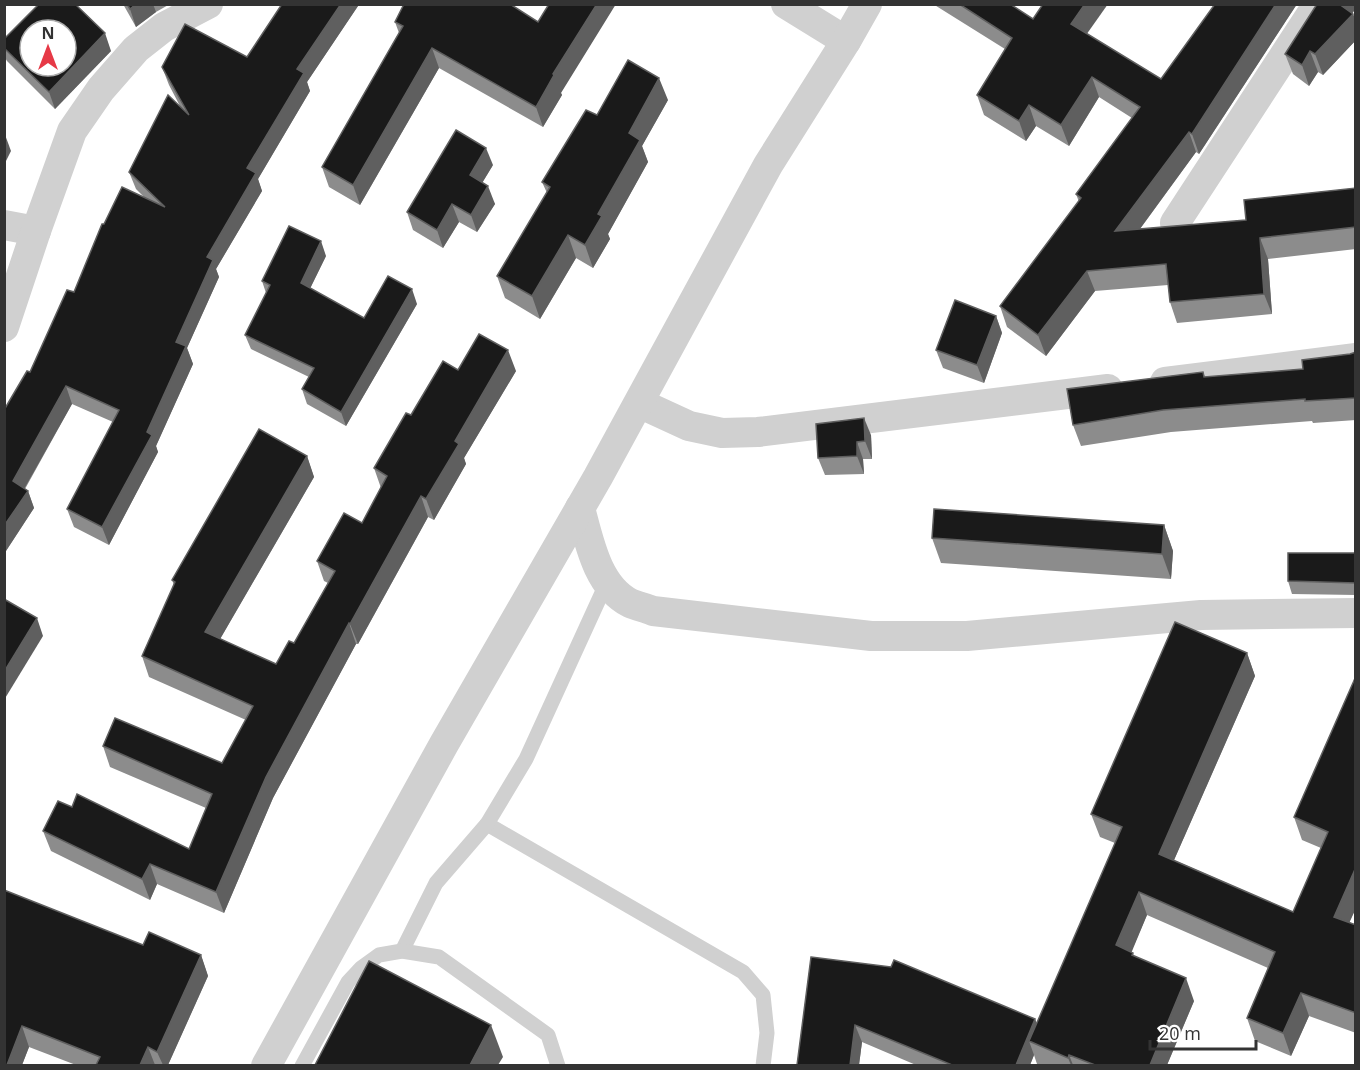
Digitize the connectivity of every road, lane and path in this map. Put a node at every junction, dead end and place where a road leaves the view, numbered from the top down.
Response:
1 (208, 4) edge
2 (786, 4) edge
3 (867, 4) edge
4 (1318, 4) edge
5 (846, 41) junction
6 (1175, 223) edge
7 (4, 225) edge
8 (36, 231) junction
9 (4, 327) edge
10 (1356, 358) edge
11 (639, 403) junction
12 (580, 508) junction
13 (606, 584) junction
14 (1356, 613) edge
15 (488, 824) junction
16 (402, 951) junction
17 (266, 1065) edge
18 (302, 1065) edge
19 (558, 1065) edge
20 (763, 1065) edge

1 - 8 street
2 - 5 street
3 - 5 street
4 - 6 street
5 - 11 street
7 - 8 street
8 - 9 street
10 - 11 street
11 - 12 street
12 - 13 street
12 - 17 street
13 - 14 street
13 - 15 lane
15 - 16 lane
15 - 20 lane
16 - 18 lane
16 - 19 lane

